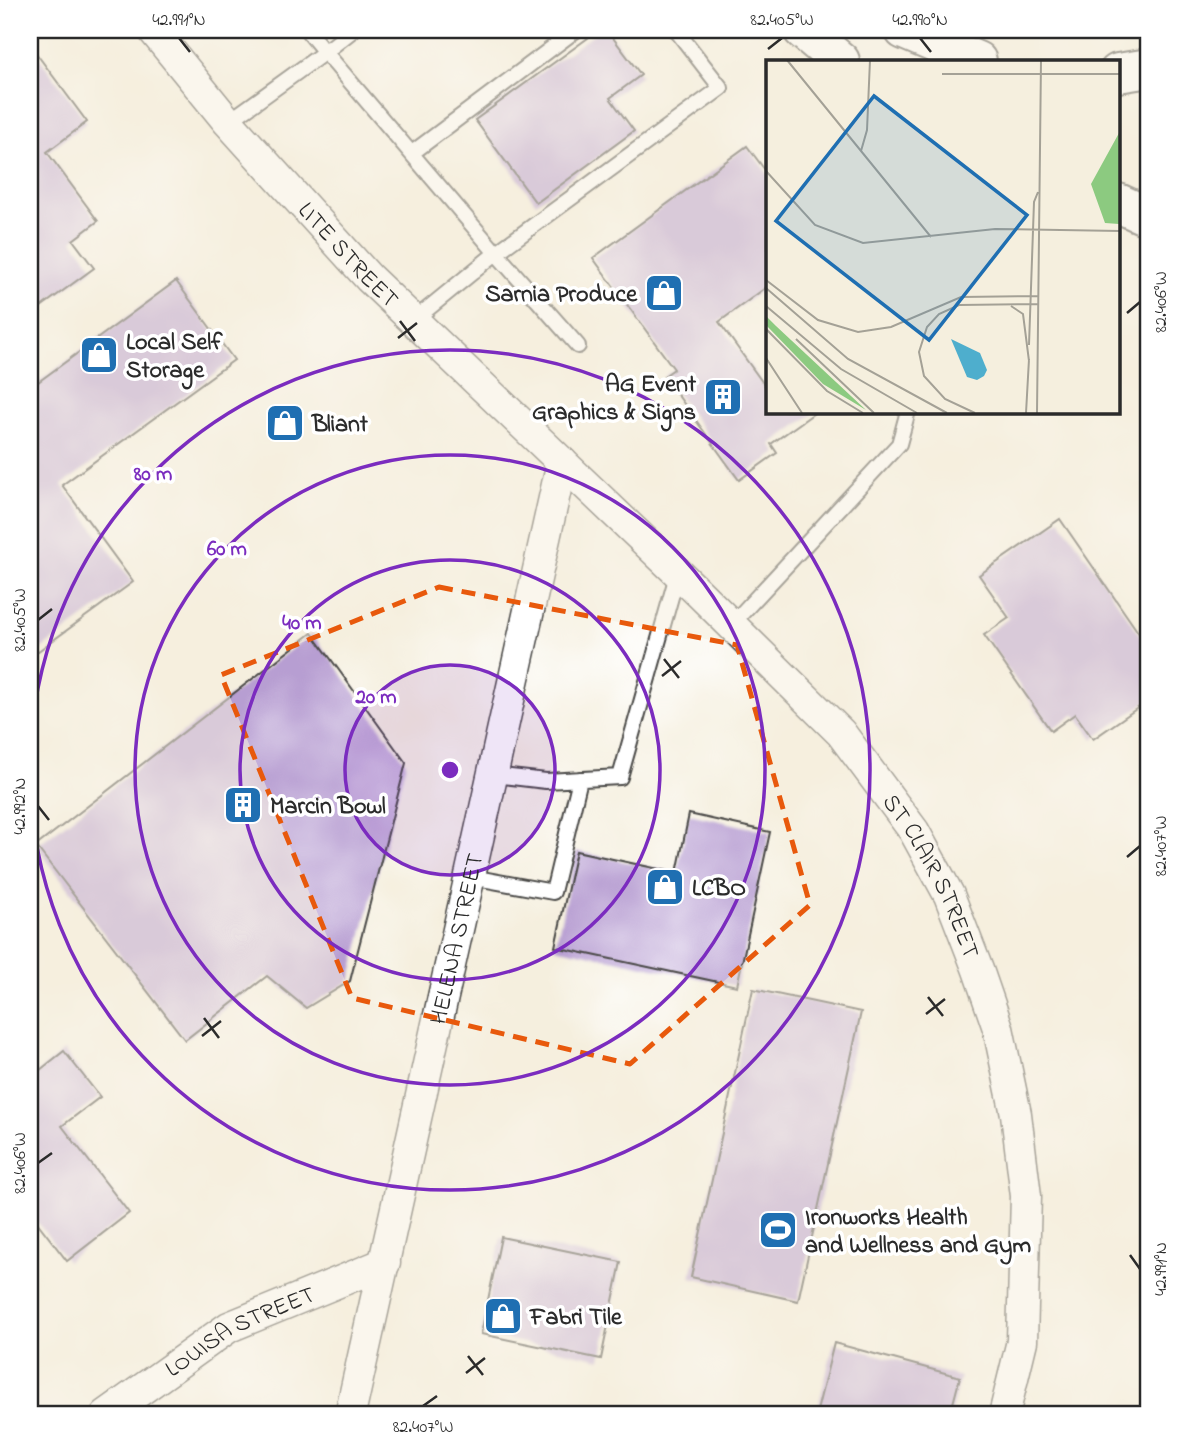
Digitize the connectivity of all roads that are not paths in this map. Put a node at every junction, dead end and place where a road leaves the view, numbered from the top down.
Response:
1 (153, 30) edge
2 (307, 30) edge
3 (353, 30) edge
4 (576, 30) edge
5 (676, 30) edge
6 (803, 30) edge
7 (904, 30) edge
8 (325, 52) junction
9 (839, 60) edge
10 (975, 60) edge
11 (1149, 68) edge
12 (1120, 73) edge
13 (228, 122) junction
14 (412, 153) junction
15 (1120, 204) edge
16 (1149, 217) edge
17 (496, 253) junction
18 (414, 320) junction
19 (578, 346) dead end
20 (907, 413) edge
21 (562, 463) junction
22 (678, 572) junction
23 (732, 625) junction
24 (494, 775) junction
25 (580, 779) junction
26 (471, 877) junction
27 (385, 1264) junction
28 (106, 1415) edge
29 (350, 1415) edge
30 (1004, 1415) edge

1 - 13 street, LITE STREET
2 - 8 lane
3 - 8 lane
4 - 14 lane
5 - 17 lane
6 - 9 highway
7 - 10 highway
8 - 13 lane
8 - 14 lane
11 - 12 highway
13 - 18 street, LITE STREET
14 - 17 lane
15 - 16 highway
17 - 18 lane
17 - 19 lane
18 - 21 street, LITE STREET
20 - 23 lane
21 - 22 street, ST CLAIR STREET
21 - 24 street, HELENA STREET
22 - 23 street, ST CLAIR STREET
22 - 25 lane
23 - 30 street, ST CLAIR STREET
24 - 25 lane
24 - 26 street, HELENA STREET
25 - 26 lane
26 - 27 street, HELENA STREET
27 - 28 street, LOUISA STREET
27 - 29 street, HELENA STREET

